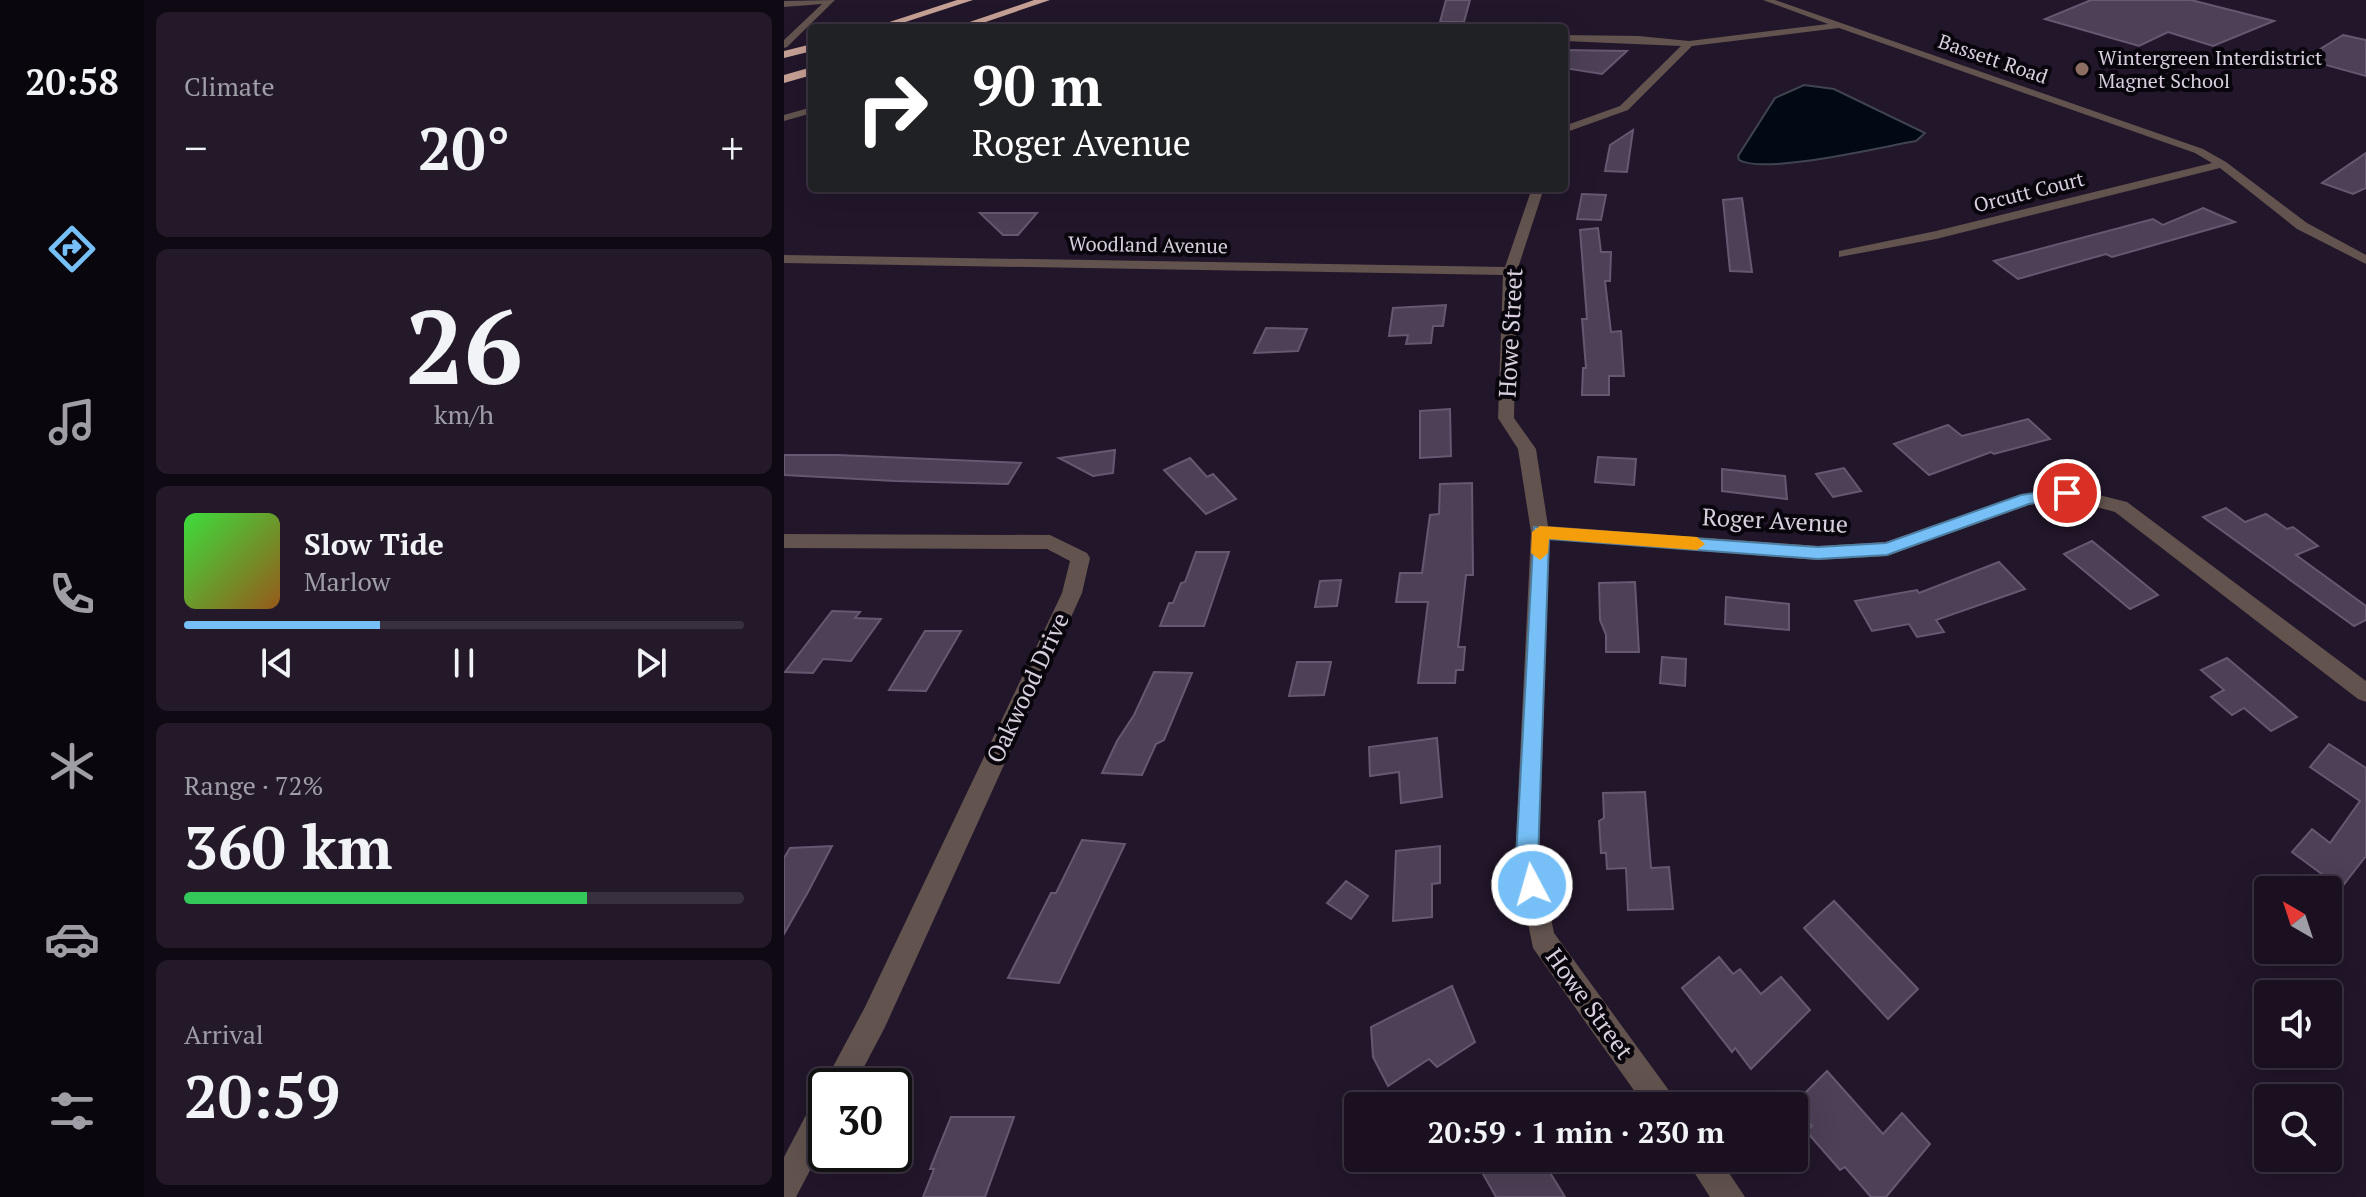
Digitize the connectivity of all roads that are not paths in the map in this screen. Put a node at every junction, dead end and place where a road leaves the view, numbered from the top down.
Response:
1 (968, 0) edge
2 (1045, 0) edge
3 (1767, 0) edge
4 (830, 1) edge
5 (784, 4) edge
6 (810, 24) edge
7 (889, 24) edge
8 (970, 24) edge
9 (1838, 25) junction
10 (808, 27) edge
11 (1568, 38) edge
12 (1689, 44) junction
13 (808, 48) edge
14 (787, 51) edge
15 (808, 72) edge
16 (784, 79) edge
17 (808, 111) edge
18 (784, 118) edge
19 (1568, 129) edge
20 (2222, 164) junction
21 (1537, 192) edge
22 (1844, 254) dead end
23 (784, 259) edge
24 (2366, 260) edge
25 (1510, 271) junction
26 (1540, 532) junction
27 (784, 541) edge
28 (2366, 693) edge
29 (848, 1068) edge
30 (1653, 1092) edge
31 (808, 1143) edge
32 (1710, 1172) edge
33 (784, 1188) edge
34 (1729, 1197) edge

1 - 7 highway
2 - 8 highway
3 - 9 street, Bassett Road
4 - 5 street
4 - 6 street
9 - 12 street
9 - 20 street, Bassett Road
10 - 14 street
11 - 12 street
12 - 19 street
13 - 14 highway
15 - 16 highway
17 - 18 street
20 - 22 street, Orcutt Court
20 - 24 street, Bassett Road
21 - 25 street, Howe Street
23 - 25 street, Woodland Avenue
25 - 26 street, Howe Street
26 - 28 street, Roger Avenue
26 - 30 street, Howe Street
27 - 29 street, Oakwood Drive
31 - 33 street
32 - 34 street

